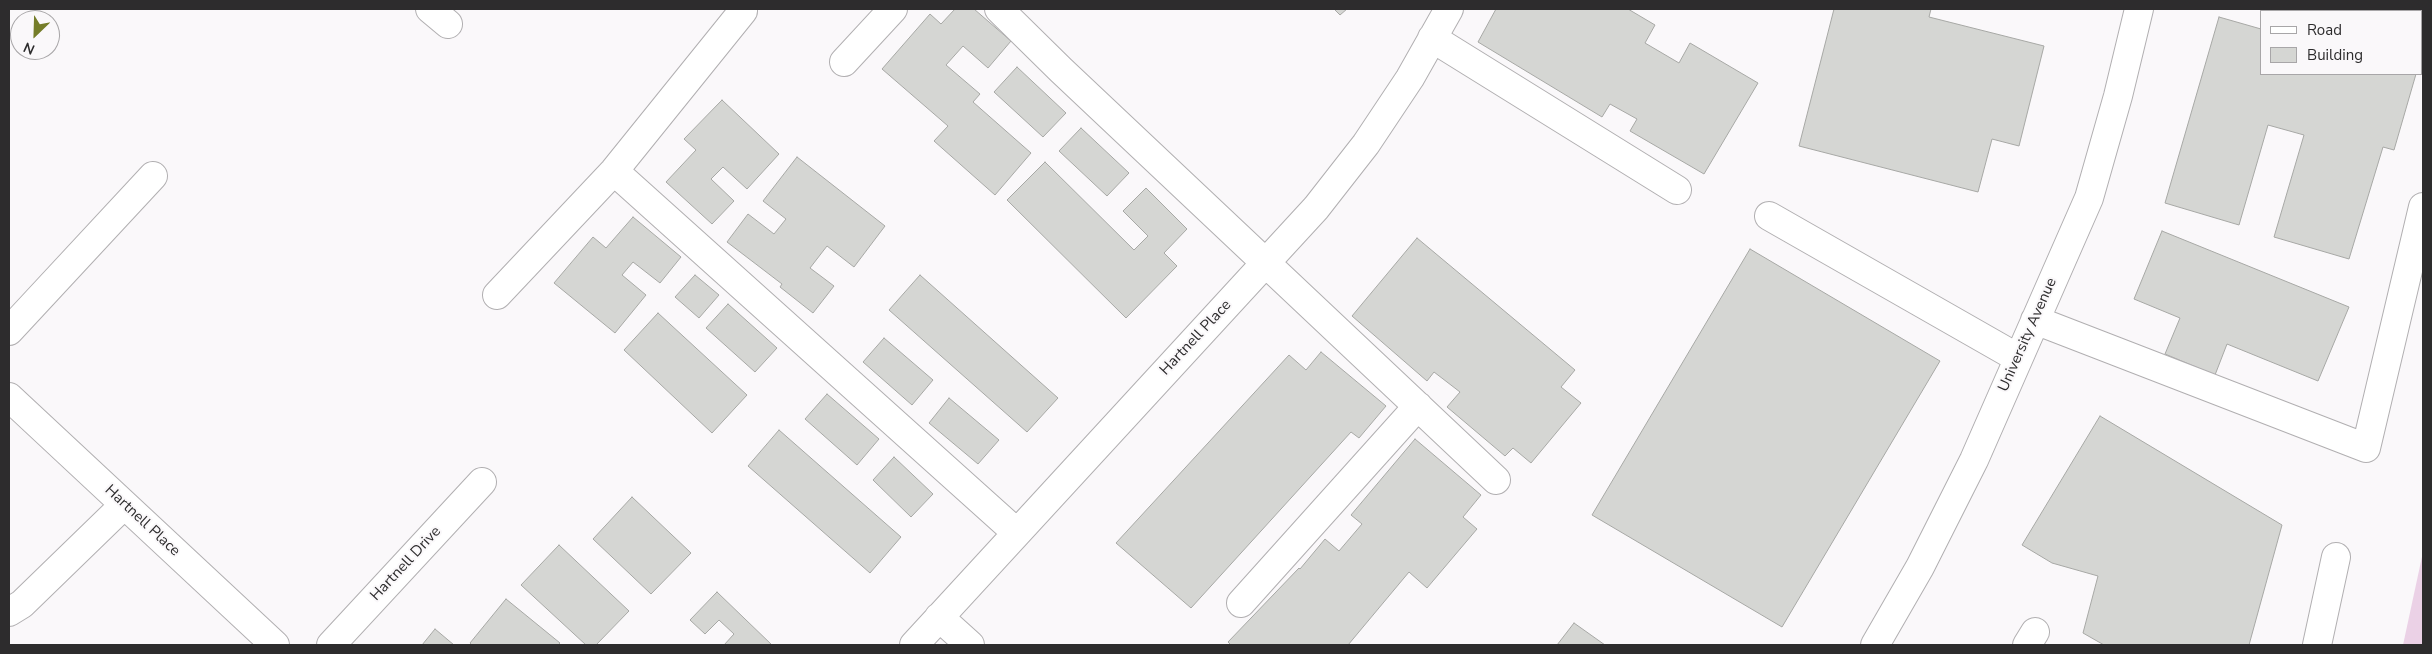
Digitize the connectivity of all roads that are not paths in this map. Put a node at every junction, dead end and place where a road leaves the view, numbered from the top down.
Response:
1 (893, 9) edge
2 (999, 9) edge
3 (1449, 9) edge
4 (2139, 9) edge
5 (743, 11) dead end
6 (1432, 38) junction
7 (844, 62) dead end
8 (614, 172) junction
9 (153, 176) dead end
10 (1677, 190) dead end
11 (2423, 207) edge
12 (1769, 216) dead end
13 (1265, 262) junction
14 (497, 295) dead end
15 (2035, 320) junction
16 (9, 331) edge
17 (2018, 358) junction
18 (9, 397) edge
19 (1418, 406) junction
20 (1496, 480) dead end
21 (482, 482) dead end
22 (124, 505) junction
23 (1017, 533) junction
24 (2336, 558) dead end
25 (1241, 603) dead end
26 (9, 612) edge
27 (939, 617) junction
28 (270, 644) edge
29 (331, 645) edge
30 (914, 645) edge
31 (970, 645) edge
32 (1875, 645) edge
33 (2317, 645) edge

1 - 7 street
2 - 13 street
3 - 6 street, Hartnell Place
4 - 15 street, University Avenue
5 - 8 street
6 - 10 street
6 - 13 street, Hartnell Place
8 - 14 street
8 - 23 street
9 - 16 street
11 - 15 street
12 - 17 street
13 - 19 street
13 - 23 street, Hartnell Place
15 - 17 street, University Avenue
17 - 32 street, University Avenue
18 - 22 street, Hartnell Place
19 - 20 street
19 - 25 street
21 - 29 street, Hartnell Drive
22 - 26 street
22 - 28 street, Hartnell Place
23 - 27 street, Hartnell Place
24 - 33 street
27 - 30 street, Hartnell Place
27 - 31 street

